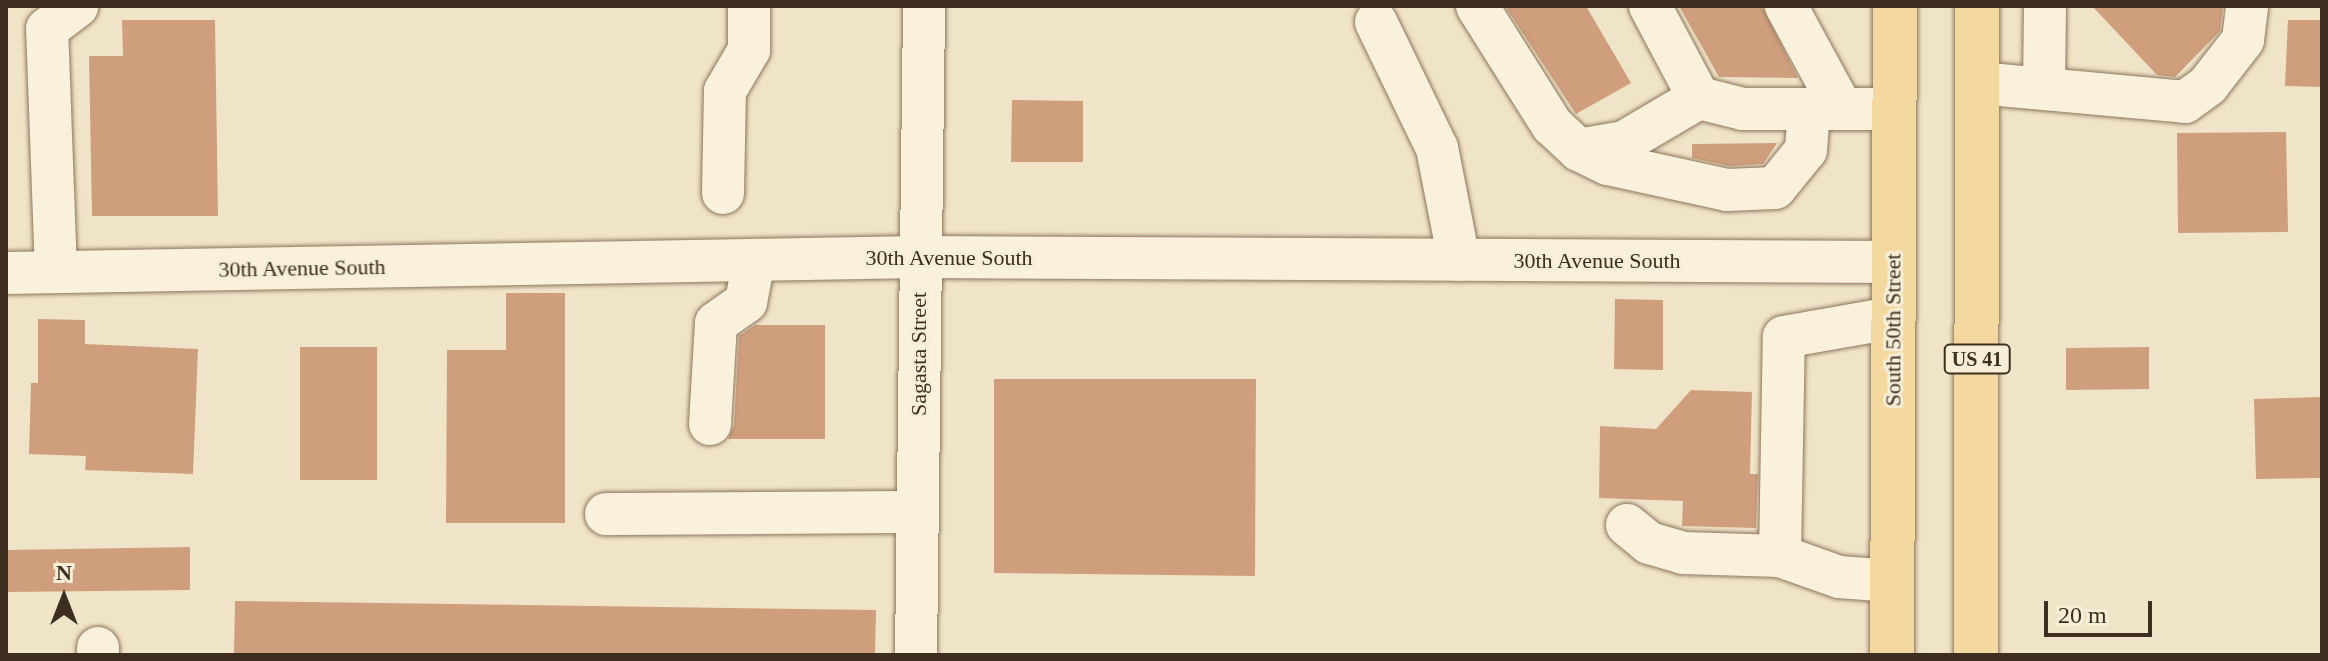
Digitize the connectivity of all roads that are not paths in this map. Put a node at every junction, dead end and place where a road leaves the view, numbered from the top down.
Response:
1 (77, 6) edge
2 (749, 6) edge
3 (924, 6) edge
4 (1477, 6) edge
5 (1650, 6) edge
6 (1786, 6) edge
7 (1895, 6) edge
8 (1977, 6) edge
9 (2045, 6) edge
10 (2247, 6) edge
11 (1376, 22) dead end
12 (1978, 83) junction
13 (2044, 88) junction
14 (1699, 98) junction
15 (1826, 109) junction
16 (1894, 109) junction
17 (1579, 150) junction
18 (723, 193) dead end
19 (919, 257) junction
20 (754, 260) junction
21 (1459, 260) junction
22 (1893, 262) junction
23 (56, 272) junction
24 (6, 273) edge
25 (1892, 318) junction
26 (710, 424) dead end
27 (917, 512) junction
28 (606, 514) dead end
29 (1627, 525) dead end
30 (1780, 556) junction
31 (1892, 581) junction
32 (916, 655) edge
33 (1892, 655) edge
34 (1976, 655) edge

1 - 23 street
2 - 18 street
3 - 19 street, Sagasta Street
4 - 17 street
5 - 14 street
6 - 15 street
7 - 16 main road, South 50th Street
8 - 12 main road, US 41
9 - 13 street
10 - 13 street
11 - 21 street
12 - 13 street
12 - 34 main road, US 41
14 - 15 street
14 - 17 street
15 - 16 street
15 - 17 street
16 - 22 main road, South 50th Street
19 - 20 street, 30th Avenue South
19 - 21 street, 30th Avenue South
19 - 27 street, Sagasta Street
20 - 23 street, 30th Avenue South
20 - 26 street
21 - 22 street, 30th Avenue South
22 - 25 main road, South 50th Street
23 - 24 street, 30th Avenue South
25 - 30 street
25 - 31 main road, South 50th Street
27 - 28 street
27 - 32 street, Sagasta Street
29 - 30 street
30 - 31 street
31 - 33 main road, South 50th Street

